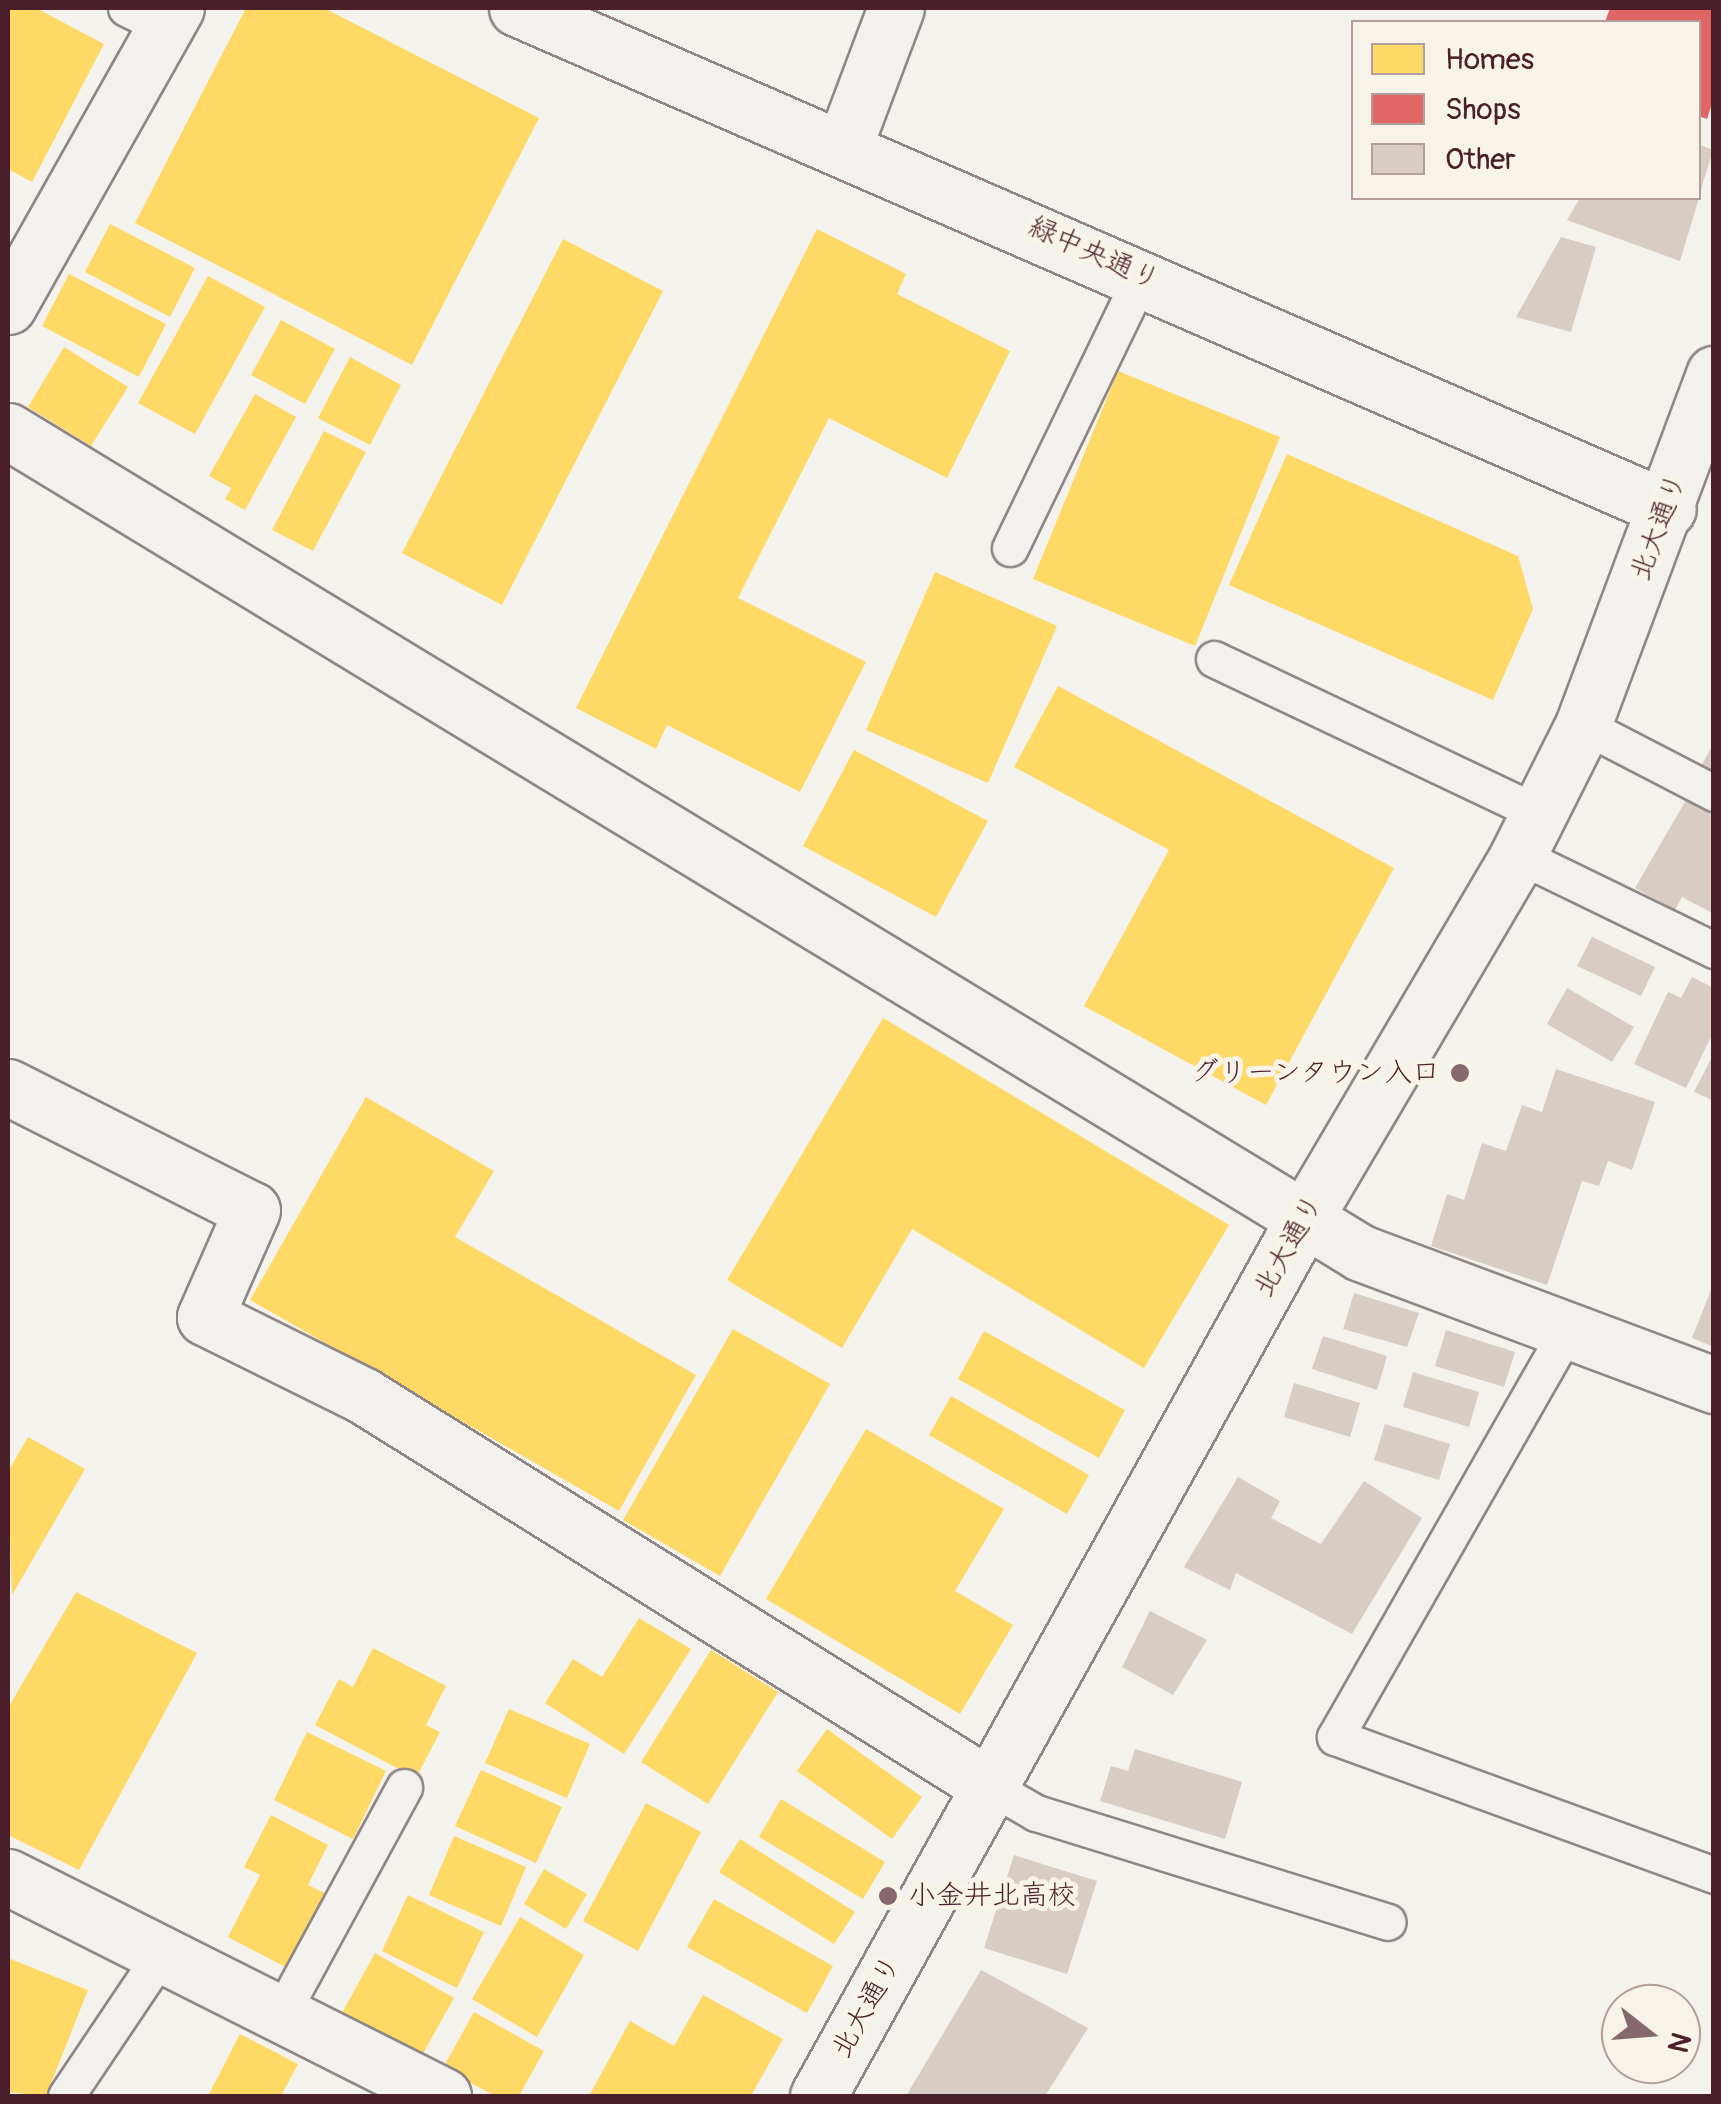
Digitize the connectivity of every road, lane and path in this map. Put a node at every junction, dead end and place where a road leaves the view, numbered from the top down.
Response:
1 (517, 8) edge
2 (896, 8) edge
3 (156, 14) edge
4 (844, 146) junction
5 (1142, 275) junction
6 (8, 306) edge
7 (1714, 374) edge
8 (8, 432) edge
9 (1668, 509) junction
10 (1010, 548) dead end
11 (1214, 658) dead end
12 (1584, 725) junction
13 (1714, 793) edge
14 (1528, 834) junction
15 (1714, 950) edge
16 (8, 1086) edge
17 (1304, 1219) junction
18 (1565, 1334) junction
19 (1714, 1385) edge
20 (989, 1786) junction
21 (404, 1787) dead end
22 (1714, 1874) edge
23 (8, 1877) edge
24 (1388, 1922) dead end
25 (160, 1956) junction
26 (282, 2012) junction
27 (66, 2096) edge
28 (442, 2096) edge
29 (818, 2096) edge

1 - 4 street, 緑中央通り
2 - 4 street
3 - 6 street
4 - 5 street, 緑中央通り
5 - 9 street, 緑中央通り
5 - 10 lane
7 - 9 street, 北大通り
8 - 17 street
9 - 12 street, 北大通り
11 - 14 lane
12 - 13 lane
12 - 14 street, 北大通り
14 - 15 lane
14 - 17 street, 北大通り
16 - 20 street
17 - 18 street
17 - 20 street, 北大通り
18 - 19 street
18 - 22 lane
20 - 24 lane
20 - 29 street, 北大通り
21 - 26 lane
23 - 25 street
25 - 26 street
25 - 27 lane
26 - 28 street

